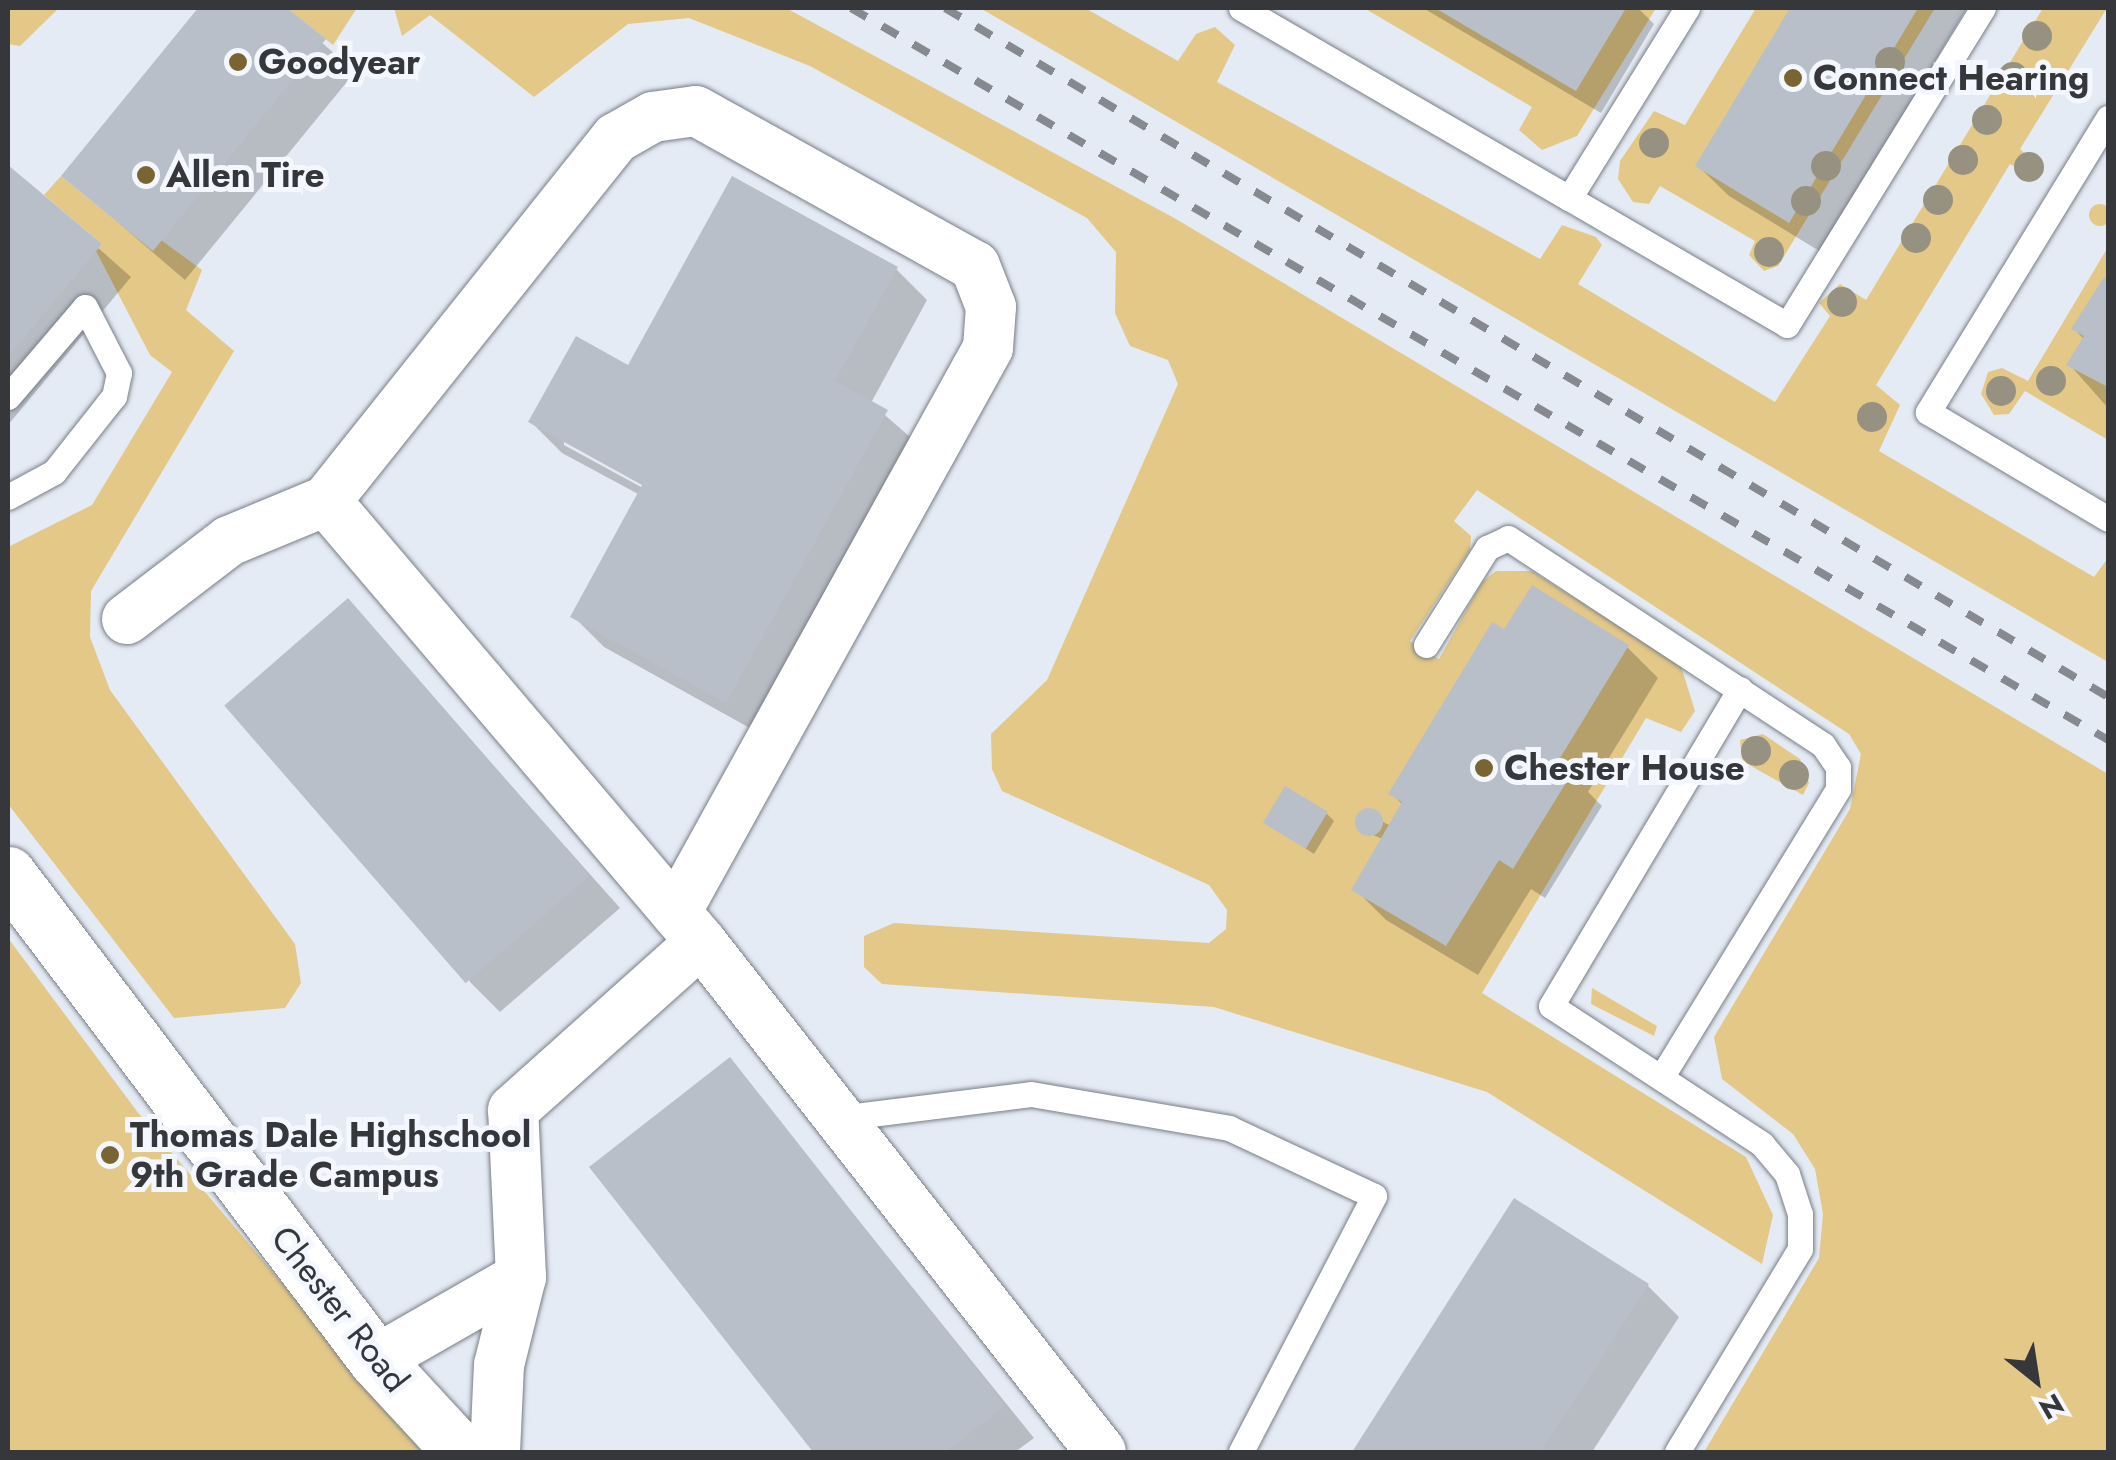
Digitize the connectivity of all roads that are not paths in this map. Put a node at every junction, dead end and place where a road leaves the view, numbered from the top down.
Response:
1 (1687, 8) edge
2 (1982, 8) edge
3 (1251, 10) edge
4 (2108, 118) edge
5 (1569, 198) junction
6 (8, 397) edge
7 (8, 497) edge
8 (326, 501) junction
9 (2108, 519) edge
10 (128, 619) dead end
11 (1426, 646) dead end
12 (1740, 689) junction
13 (8, 874) edge
14 (688, 927) junction
15 (1662, 1076) junction
16 (839, 1118) junction
17 (521, 1277) junction
18 (376, 1360) junction
19 (461, 1452) edge
20 (495, 1452) edge
21 (1101, 1452) edge
22 (1240, 1452) edge
23 (1677, 1452) edge

1 - 5 lane
2 - 5 lane
3 - 5 lane
4 - 9 lane
6 - 7 lane
8 - 10 street
8 - 14 street
8 - 14 street
11 - 12 lane
12 - 15 lane
12 - 15 lane
13 - 18 main road, Chester Road
14 - 16 street
14 - 17 street
15 - 23 lane
16 - 21 street
16 - 22 lane
17 - 18 street
17 - 20 street
18 - 19 main road, Chester Road

